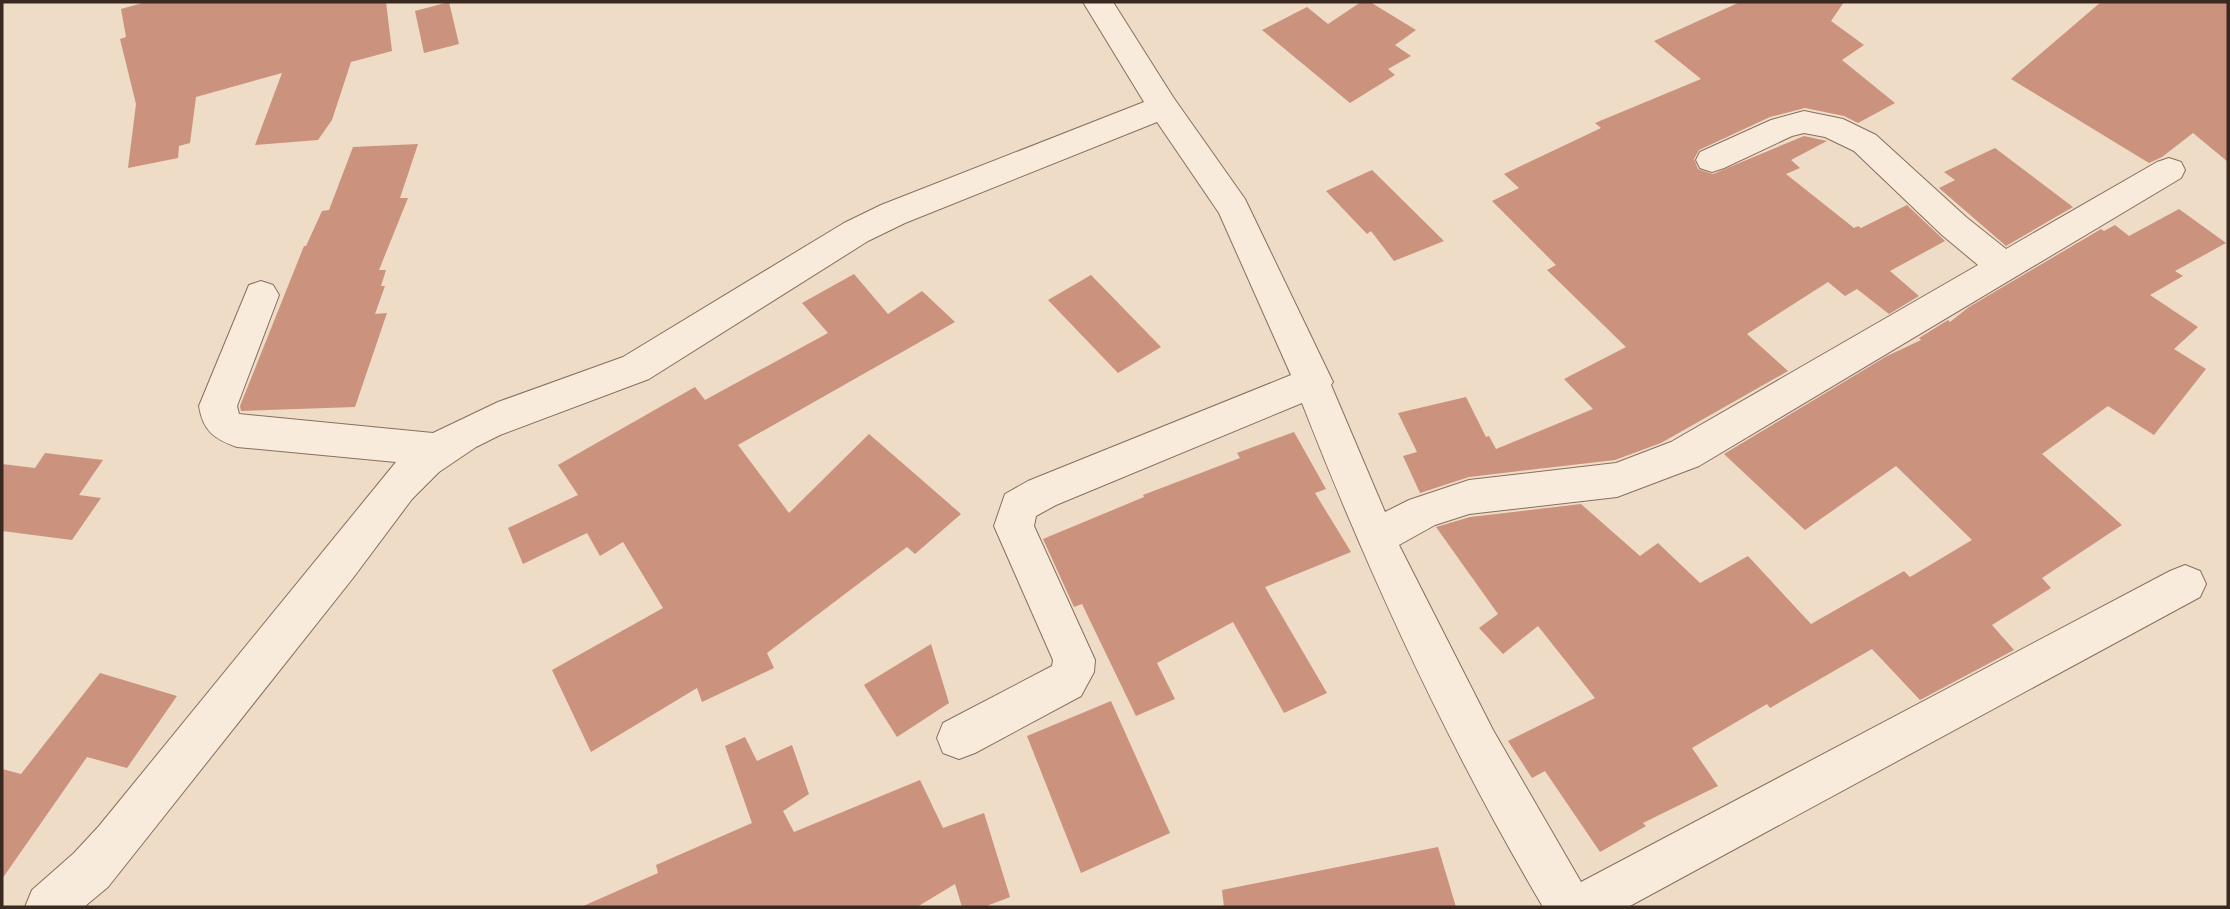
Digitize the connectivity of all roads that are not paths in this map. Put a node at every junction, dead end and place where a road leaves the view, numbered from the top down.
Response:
1 (1098, 2) edge
2 (1163, 107) junction
3 (1713, 160) dead end
4 (2169, 170) dead end
5 (2004, 267) junction
6 (261, 295) dead end
7 (1314, 382) junction
8 (438, 450) junction
9 (1376, 537) junction
10 (2185, 584) dead end
11 (959, 738) dead end
12 (49, 907) edge
13 (1569, 907) edge
14 (1581, 907) edge

1 - 2 street
2 - 7 street
2 - 8 street
3 - 5 street
4 - 5 street
5 - 9 street
6 - 8 street
7 - 9 street
7 - 11 street
8 - 12 street
9 - 13 street
10 - 14 street

